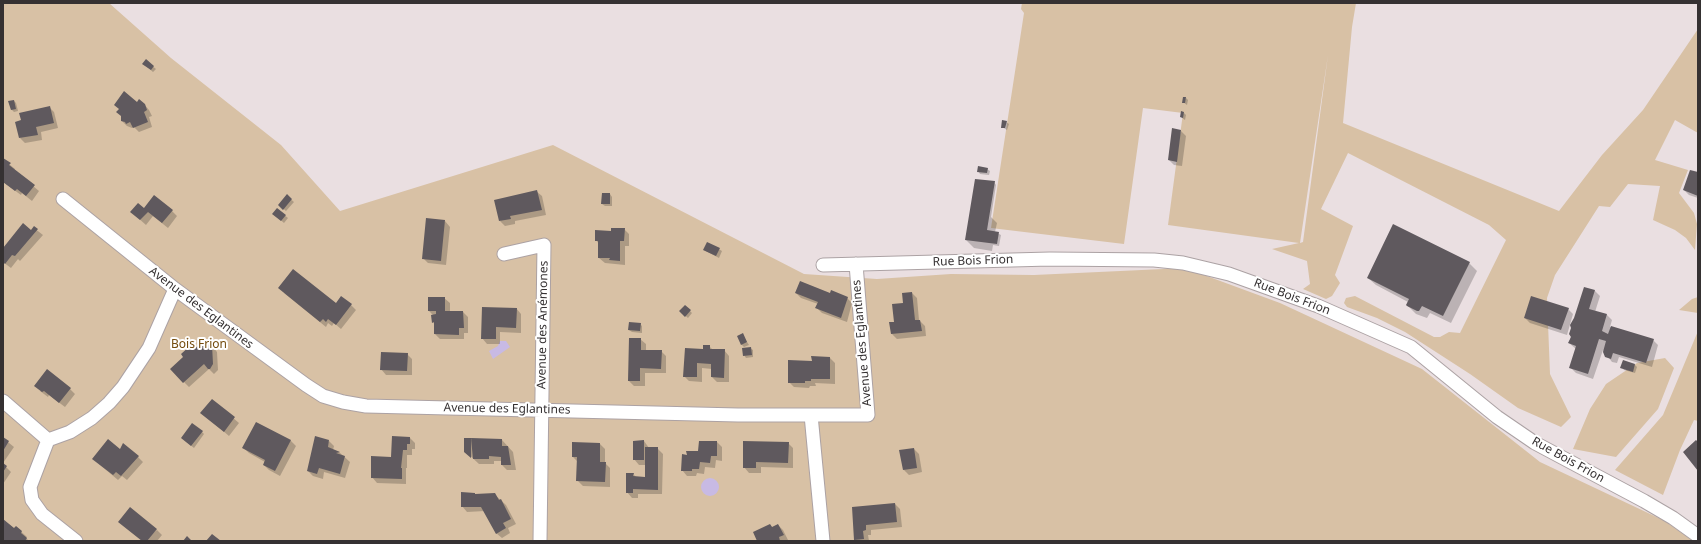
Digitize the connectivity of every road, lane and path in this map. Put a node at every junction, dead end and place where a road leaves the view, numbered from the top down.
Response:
1 (63, 199) dead end
2 (504, 254) dead end
3 (856, 264) junction
4 (823, 265) dead end
5 (176, 290) junction
6 (3, 401) edge
7 (542, 410) junction
8 (811, 415) junction
9 (48, 440) junction
10 (1698, 536) edge
11 (76, 541) edge
12 (540, 541) edge
13 (823, 541) edge

1 - 5 street, Avenue des Eglantines
2 - 7 street, Avenue des Anémones
3 - 4 street, Rue Bois Frion
3 - 8 street, Avenue des Eglantines
3 - 10 street, Rue Bois Frion
5 - 7 street, Avenue des Eglantines
5 - 9 street
6 - 9 street
7 - 8 street, Avenue des Eglantines
7 - 12 street, Avenue des Anémones
8 - 13 street
9 - 11 street

